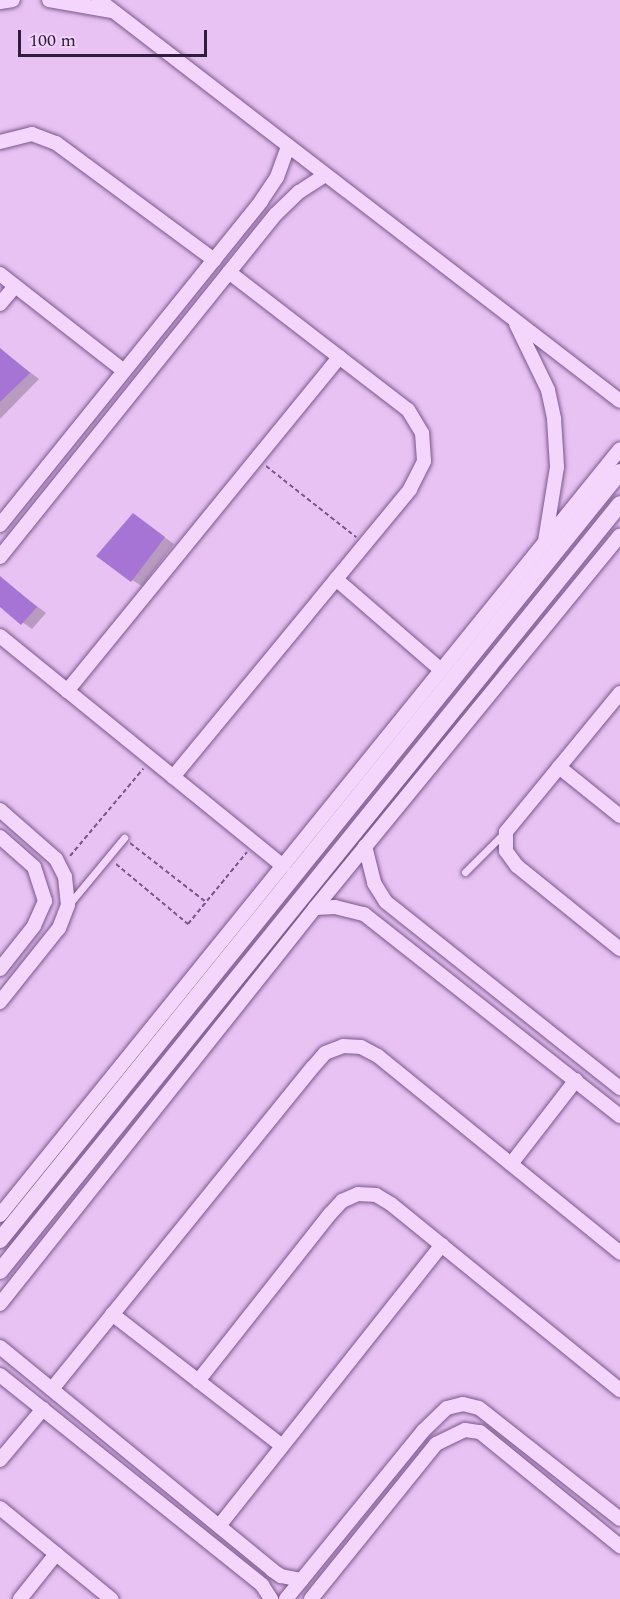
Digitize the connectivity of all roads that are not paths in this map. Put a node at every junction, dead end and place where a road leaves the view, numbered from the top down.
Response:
1 (13, 0) edge
2 (49, 0) edge
3 (99, 0) edge
4 (0, 2) edge
5 (114, 12) junction
6 (0, 142) edge
7 (288, 146) junction
8 (326, 175) junction
9 (214, 261) junction
10 (229, 272) junction
11 (0, 274) edge
12 (15, 286) junction
13 (0, 304) edge
14 (515, 322) junction
15 (339, 357) junction
16 (124, 371) junction
17 (620, 401) edge
18 (620, 449) edge
19 (620, 472) edge
20 (620, 504) edge
21 (0, 525) edge
22 (620, 536) edge
23 (545, 542) junction
24 (0, 557) edge
25 (336, 579) junction
26 (0, 636) edge
27 (441, 670) junction
28 (67, 691) junction
29 (620, 693) edge
30 (396, 738) junction
31 (559, 767) junction
32 (173, 777) junction
33 (0, 810) edge
34 (620, 816) edge
35 (506, 832) junction
36 (0, 837) edge
37 (124, 838) road end
38 (365, 846) junction
39 (283, 866) junction
40 (465, 872) dead end
41 (68, 905) junction
42 (315, 908) junction
43 (416, 926) junction
44 (405, 944) junction
45 (620, 949) edge
46 (0, 969) edge
47 (0, 1002) edge
48 (576, 1080) junction
49 (620, 1088) edge
50 (620, 1116) edge
51 (511, 1164) junction
52 (0, 1215) edge
53 (0, 1240) edge
54 (442, 1245) junction
55 (620, 1253) edge
56 (0, 1271) edge
57 (0, 1304) edge
58 (112, 1314) junction
59 (0, 1347) edge
60 (0, 1375) edge
61 (198, 1381) junction
62 (52, 1389) junction
63 (620, 1390) edge
64 (43, 1409) junction
65 (282, 1446) junction
66 (0, 1460) edge
67 (0, 1508) edge
68 (620, 1519) edge
69 (219, 1526) junction
70 (620, 1546) edge
71 (56, 1554) junction
72 (302, 1580) junction
73 (20, 1599) edge
74 (111, 1599) edge
75 (271, 1599) edge
76 (286, 1599) edge
77 (311, 1599) edge

1 - 4 street
2 - 5 street
3 - 5 street
5 - 7 street
6 - 9 street
7 - 8 street
7 - 9 street
8 - 10 street
8 - 14 street
9 - 16 street
10 - 15 street
10 - 24 street
11 - 12 street
12 - 13 street
12 - 16 street
14 - 17 street
14 - 23 street
15 - 25 street
15 - 28 street
16 - 21 street
18 - 23 street
19 - 30 street
20 - 56 street
22 - 38 street
23 - 27 street
25 - 27 street
25 - 32 street
26 - 28 street
27 - 30 street
28 - 32 street
29 - 31 street
30 - 39 street
30 - 53 street
31 - 34 street
31 - 35 street
32 - 39 street
33 - 41 street
35 - 40 lane
35 - 45 street
36 - 46 street
37 - 41 lane
38 - 42 street
38 - 43 street
39 - 52 street
41 - 47 street
42 - 44 street
42 - 57 street
43 - 44 street
43 - 49 street
44 - 48 street
48 - 50 street
48 - 51 street
51 - 55 street
51 - 58 street
54 - 61 street
54 - 63 street
54 - 65 street
58 - 61 street
58 - 62 street
59 - 62 street
60 - 64 street
61 - 65 street
62 - 69 street
64 - 66 street
64 - 75 street
65 - 69 street
67 - 71 street
68 - 72 street
69 - 72 street
70 - 77 street
71 - 73 street
71 - 74 street
72 - 76 street

